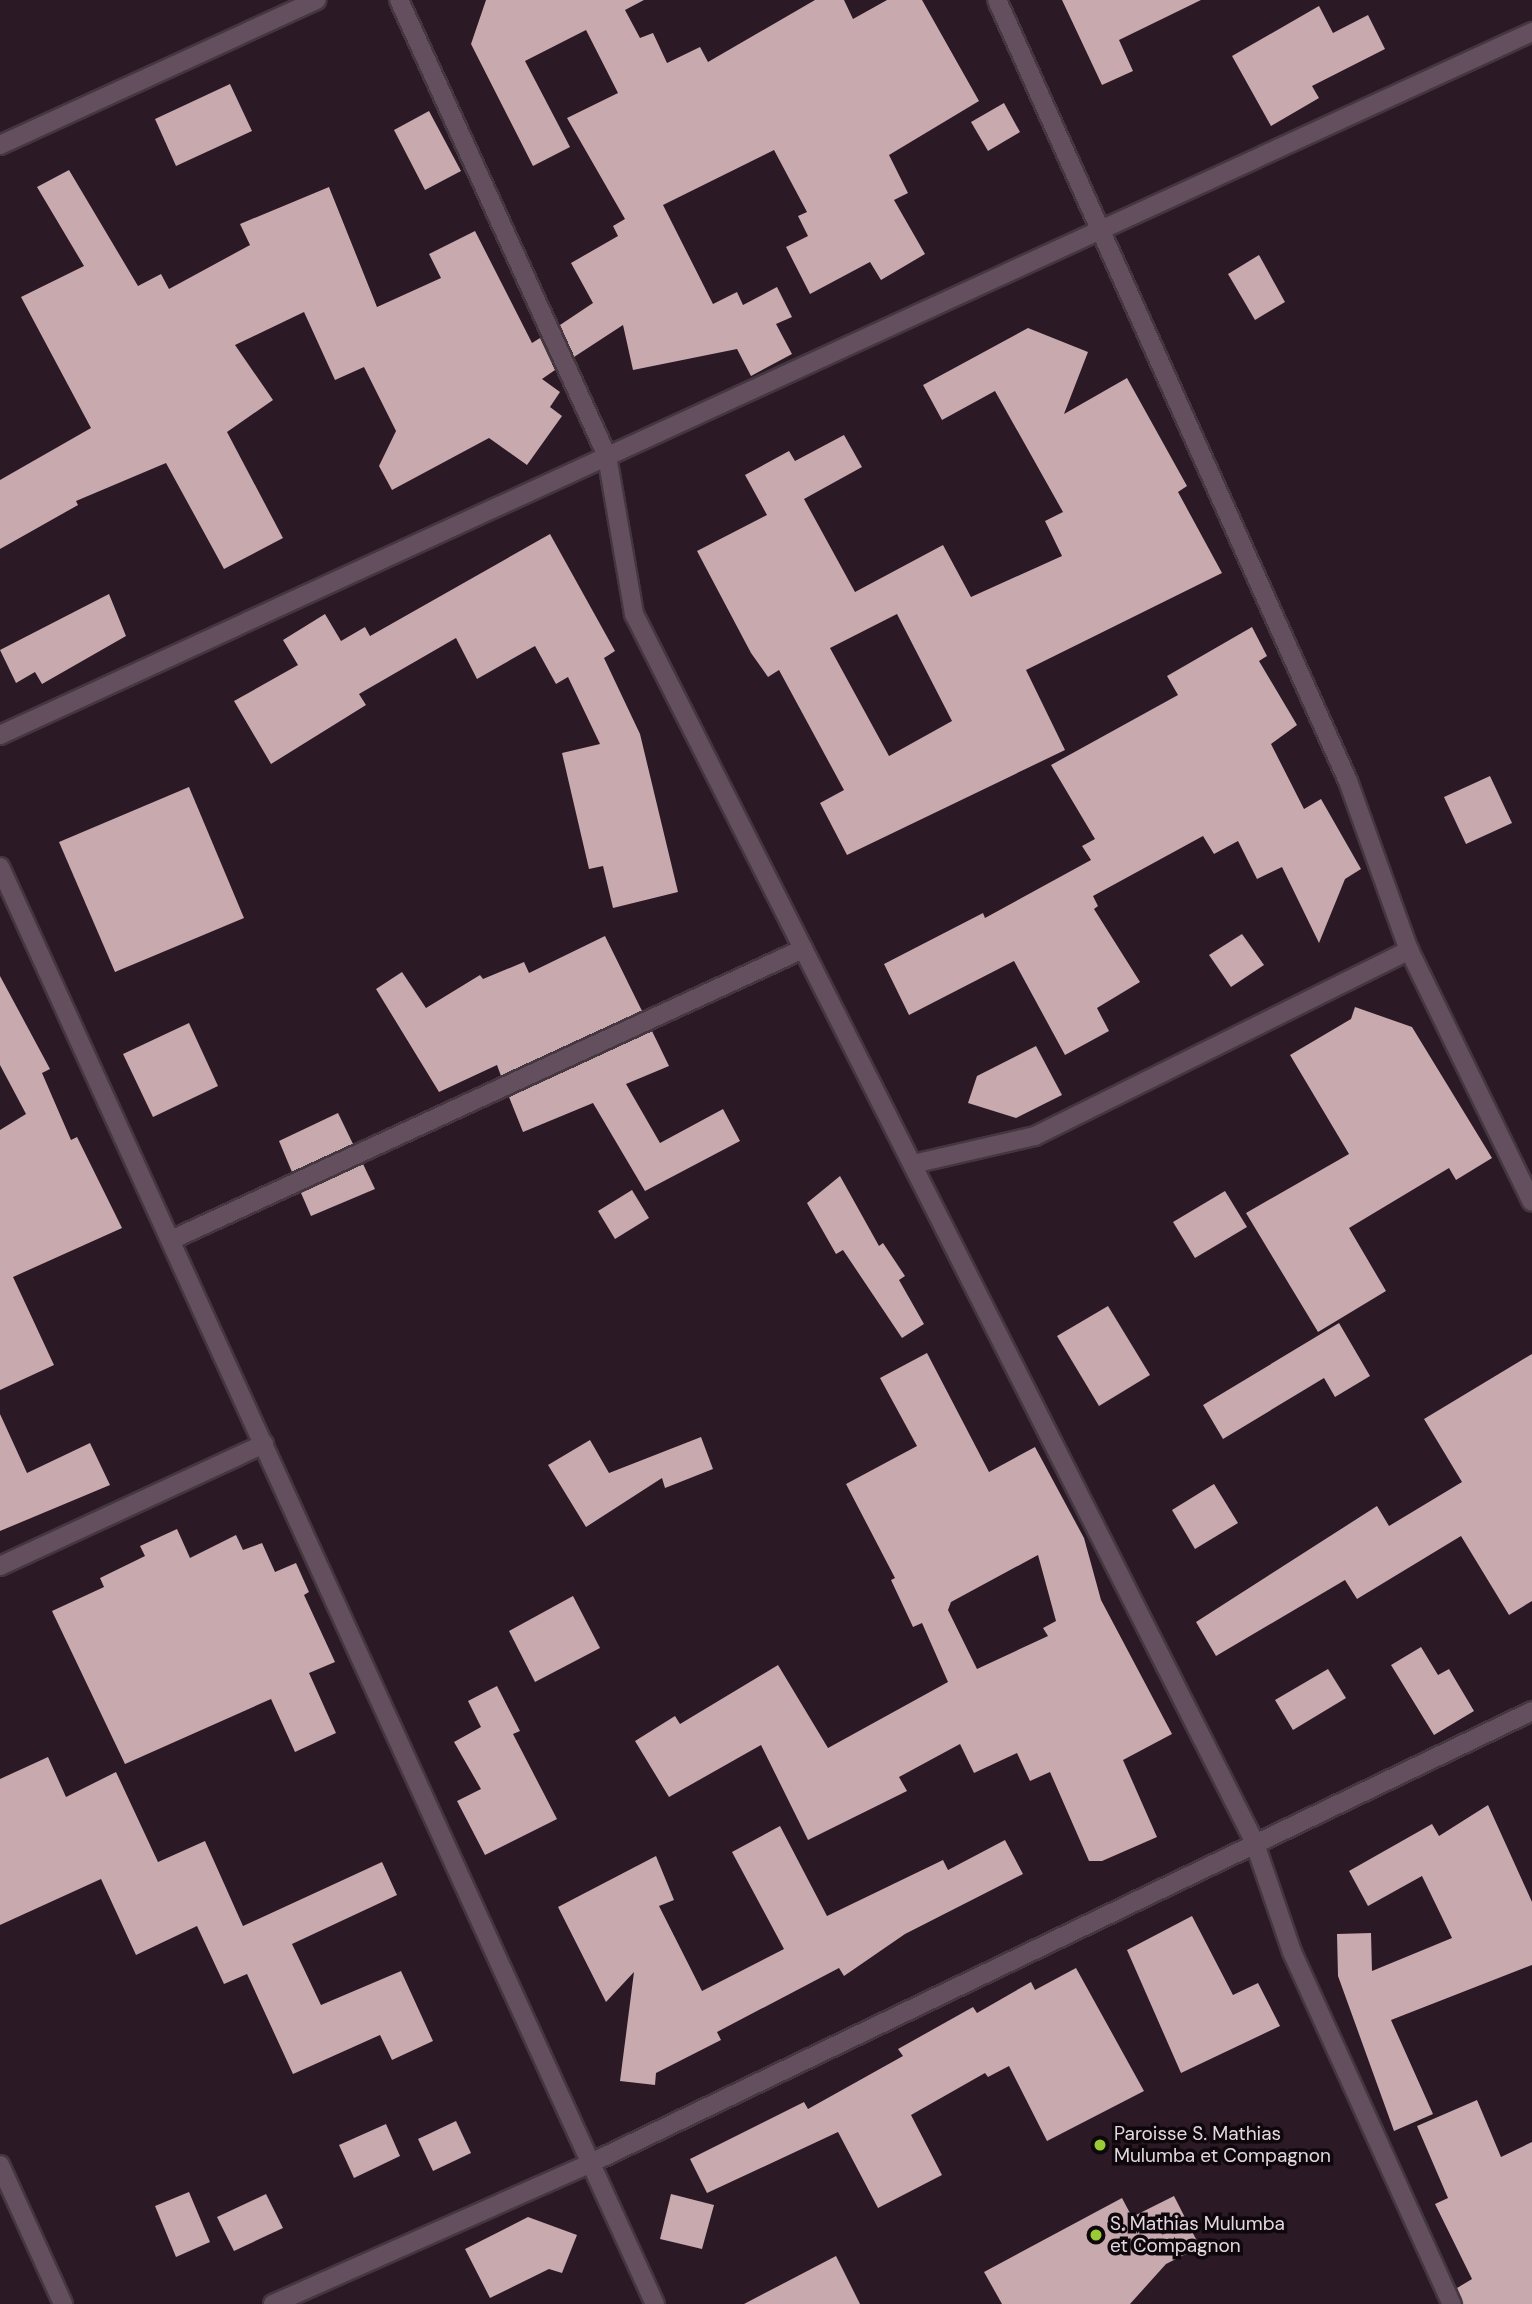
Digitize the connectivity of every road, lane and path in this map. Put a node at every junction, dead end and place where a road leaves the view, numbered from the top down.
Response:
1 (317, 0) edge
2 (399, 0) edge
3 (997, 0) edge
4 (1532, 32) edge
5 (0, 145) edge
6 (1100, 230) junction
7 (607, 456) junction
8 (0, 735) edge
9 (0, 867) edge
10 (803, 949) junction
11 (1409, 950) junction
12 (913, 1164) junction
13 (1532, 1202) edge
14 (171, 1240) junction
15 (264, 1444) junction
16 (0, 1566) edge
17 (1532, 1711) edge
18 (1254, 1841) junction
19 (593, 2162) junction
20 (0, 2165) edge
21 (64, 2304) edge
22 (273, 2304) edge
23 (655, 2304) edge
24 (1452, 2304) edge

1 - 5 street
2 - 7 street
3 - 6 street
4 - 6 street
6 - 7 street
6 - 11 street
7 - 8 street
7 - 10 street
9 - 14 street
10 - 12 street
10 - 14 street
11 - 12 street
11 - 13 street
12 - 18 street
14 - 15 street
15 - 16 street
15 - 19 street
17 - 18 street
18 - 19 street
18 - 24 street
19 - 22 street
19 - 23 street
20 - 21 street

